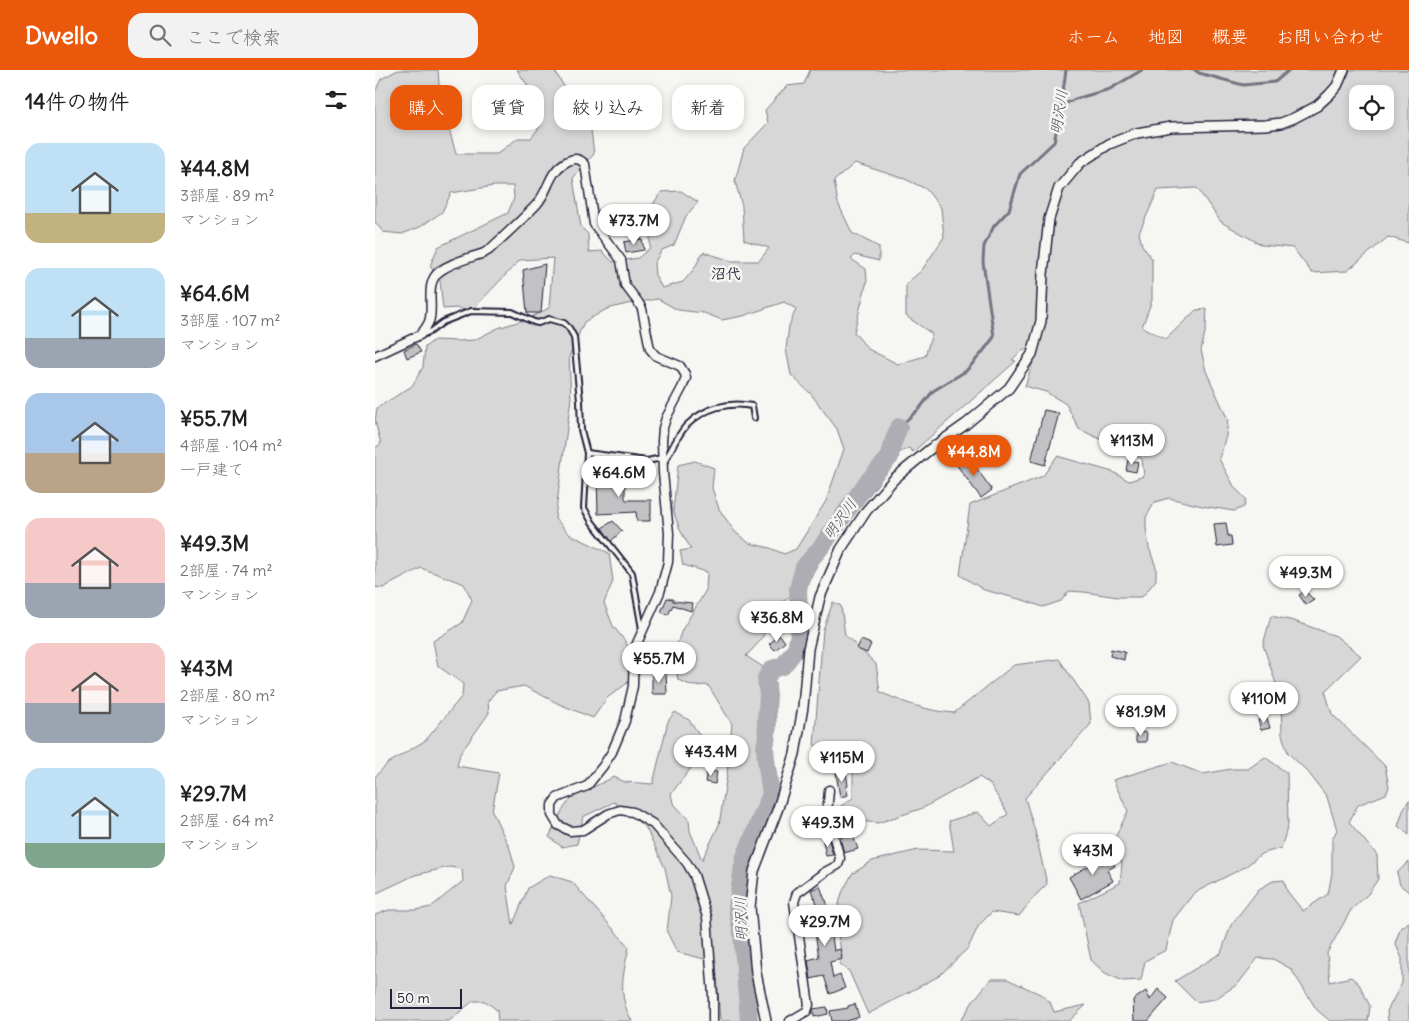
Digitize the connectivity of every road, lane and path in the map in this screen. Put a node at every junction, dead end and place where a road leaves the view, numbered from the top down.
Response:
1 (1344, 70) edge
2 (420, 335) junction
3 (375, 356) edge
4 (754, 418) dead end
5 (587, 453) junction
6 (662, 461) junction
7 (643, 631) junction
8 (829, 790) dead end
9 (713, 1021) edge
10 (766, 1021) edge
11 (790, 1021) edge

1 - 10 street
2 - 3 street
2 - 5 lane
2 - 6 street
4 - 6 lane
5 - 6 lane
5 - 7 lane
6 - 7 street
7 - 9 street
8 - 11 street

